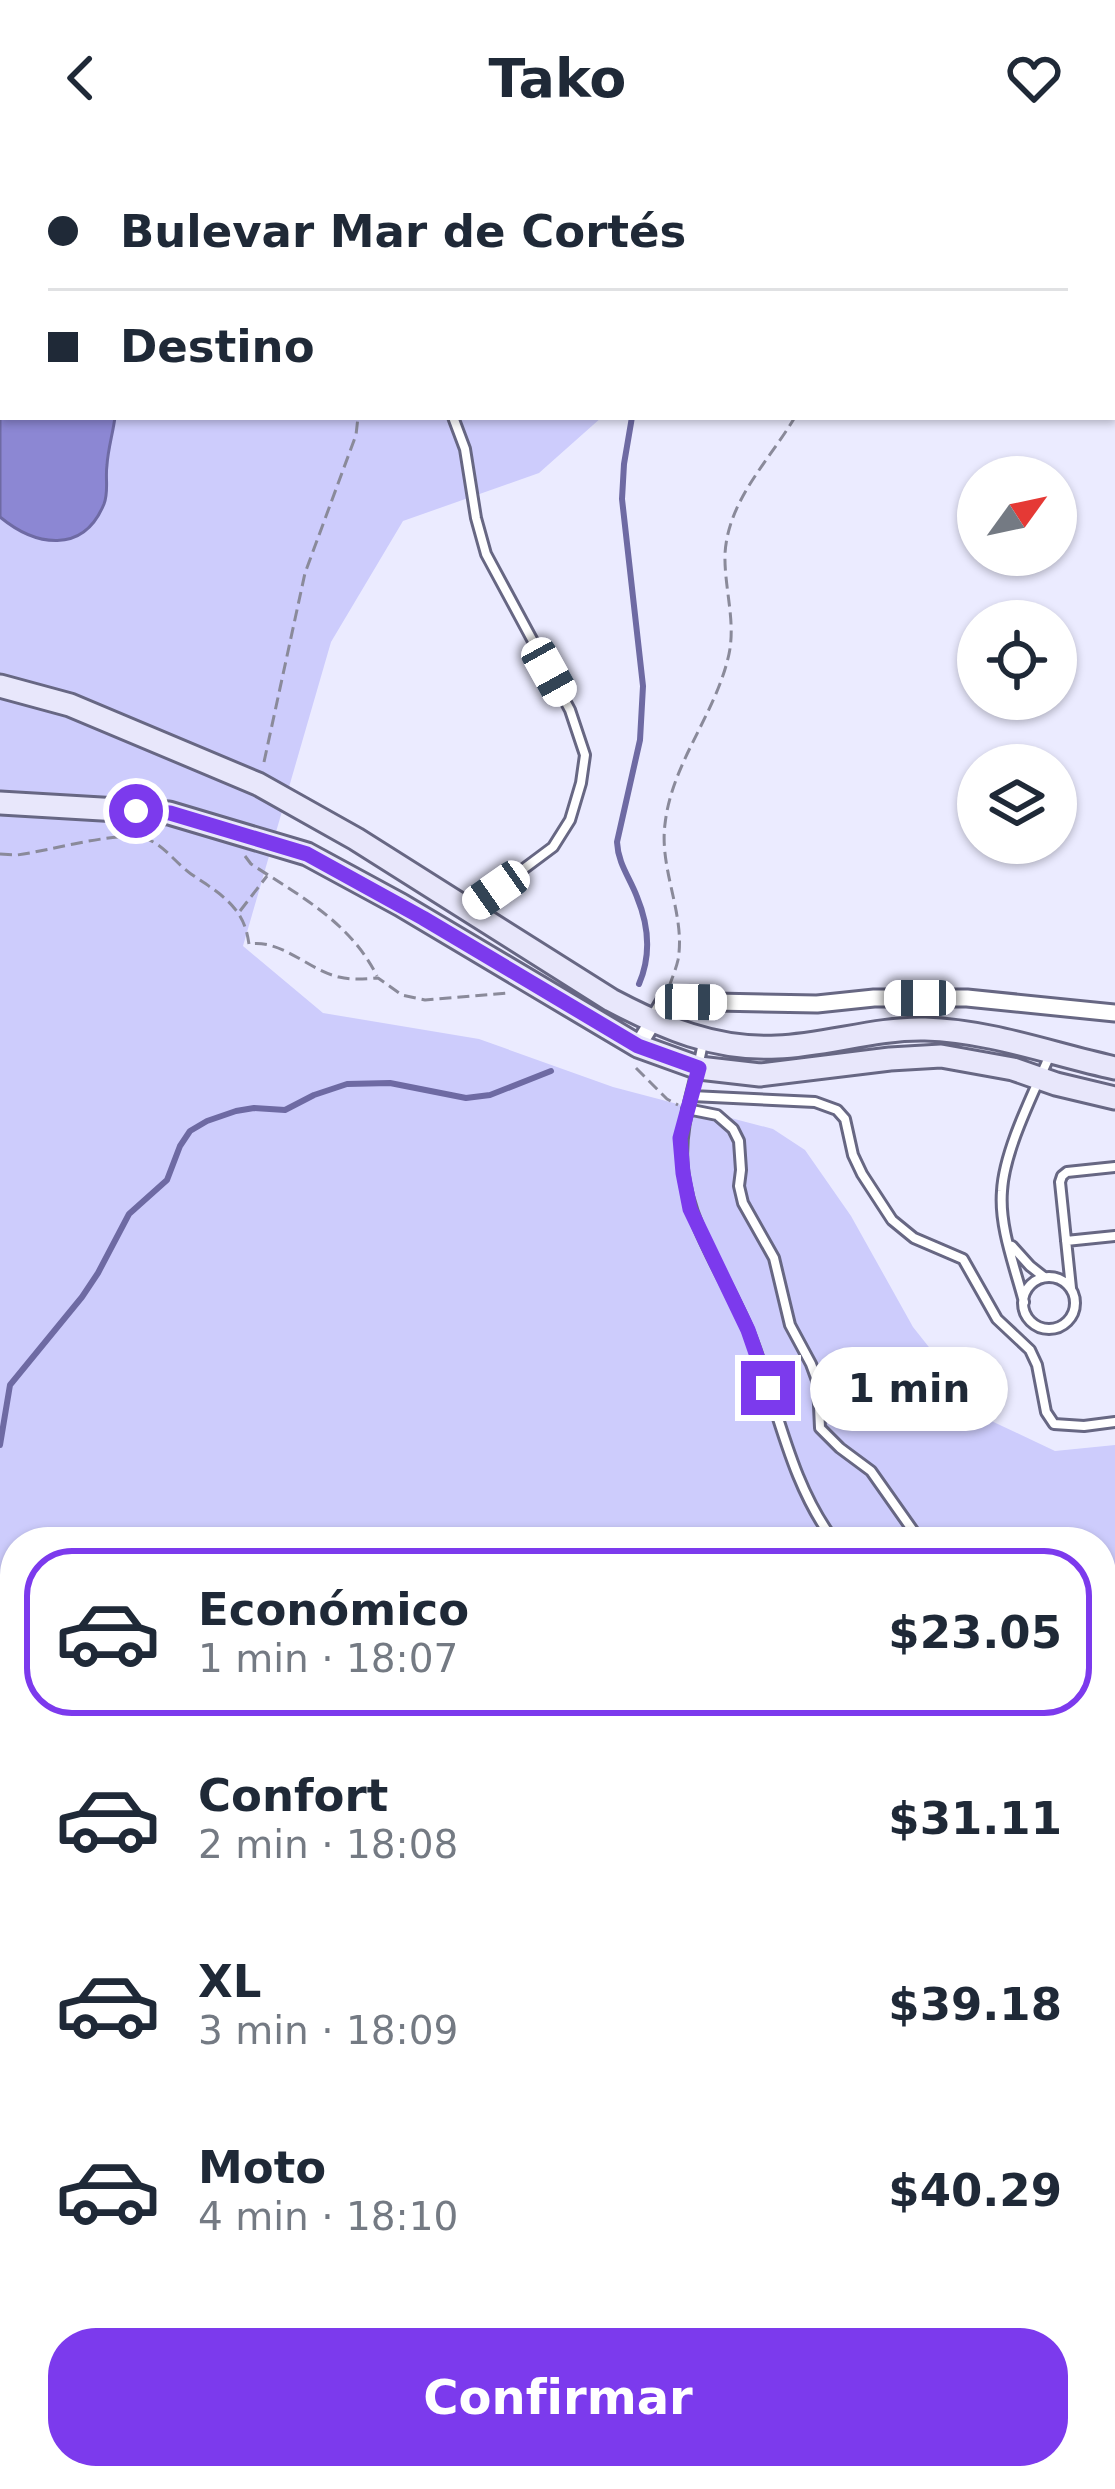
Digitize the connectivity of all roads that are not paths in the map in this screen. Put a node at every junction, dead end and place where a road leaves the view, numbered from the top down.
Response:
1 (454, 420) edge
2 (0, 686) edge
3 (0, 802) edge
4 (469, 910) junction
5 (446, 932) junction
6 (1115, 1013) edge
7 (653, 1022) junction
8 (703, 1041) junction
9 (638, 1046) junction
10 (1051, 1050) junction
11 (699, 1068) junction
12 (1115, 1068) edge
13 (1040, 1078) junction
14 (692, 1096) junction
15 (1115, 1098) edge
16 (687, 1109) junction
17 (1115, 1167) edge
18 (1115, 1236) edge
19 (1066, 1241) junction
20 (1009, 1242) junction
21 (1045, 1278) junction
22 (1071, 1288) junction
23 (1024, 1302) junction
24 (1115, 1422) edge
25 (826, 1527) edge
26 (911, 1527) edge

1 - 4 lane
2 - 4 street
3 - 5 street
4 - 5 street
4 - 7 street
5 - 9 street
6 - 7 street
7 - 8 street
7 - 9 street
8 - 10 street
8 - 11 lane
9 - 11 street
10 - 12 street
10 - 13 lane
11 - 13 street
11 - 14 lane
13 - 15 street
13 - 20 lane
14 - 16 lane
14 - 24 lane
16 - 25 lane
16 - 26 lane
17 - 19 lane
18 - 19 lane
19 - 22 lane
20 - 21 lane
20 - 23 lane
21 - 22 lane
21 - 23 lane
22 - 23 lane

